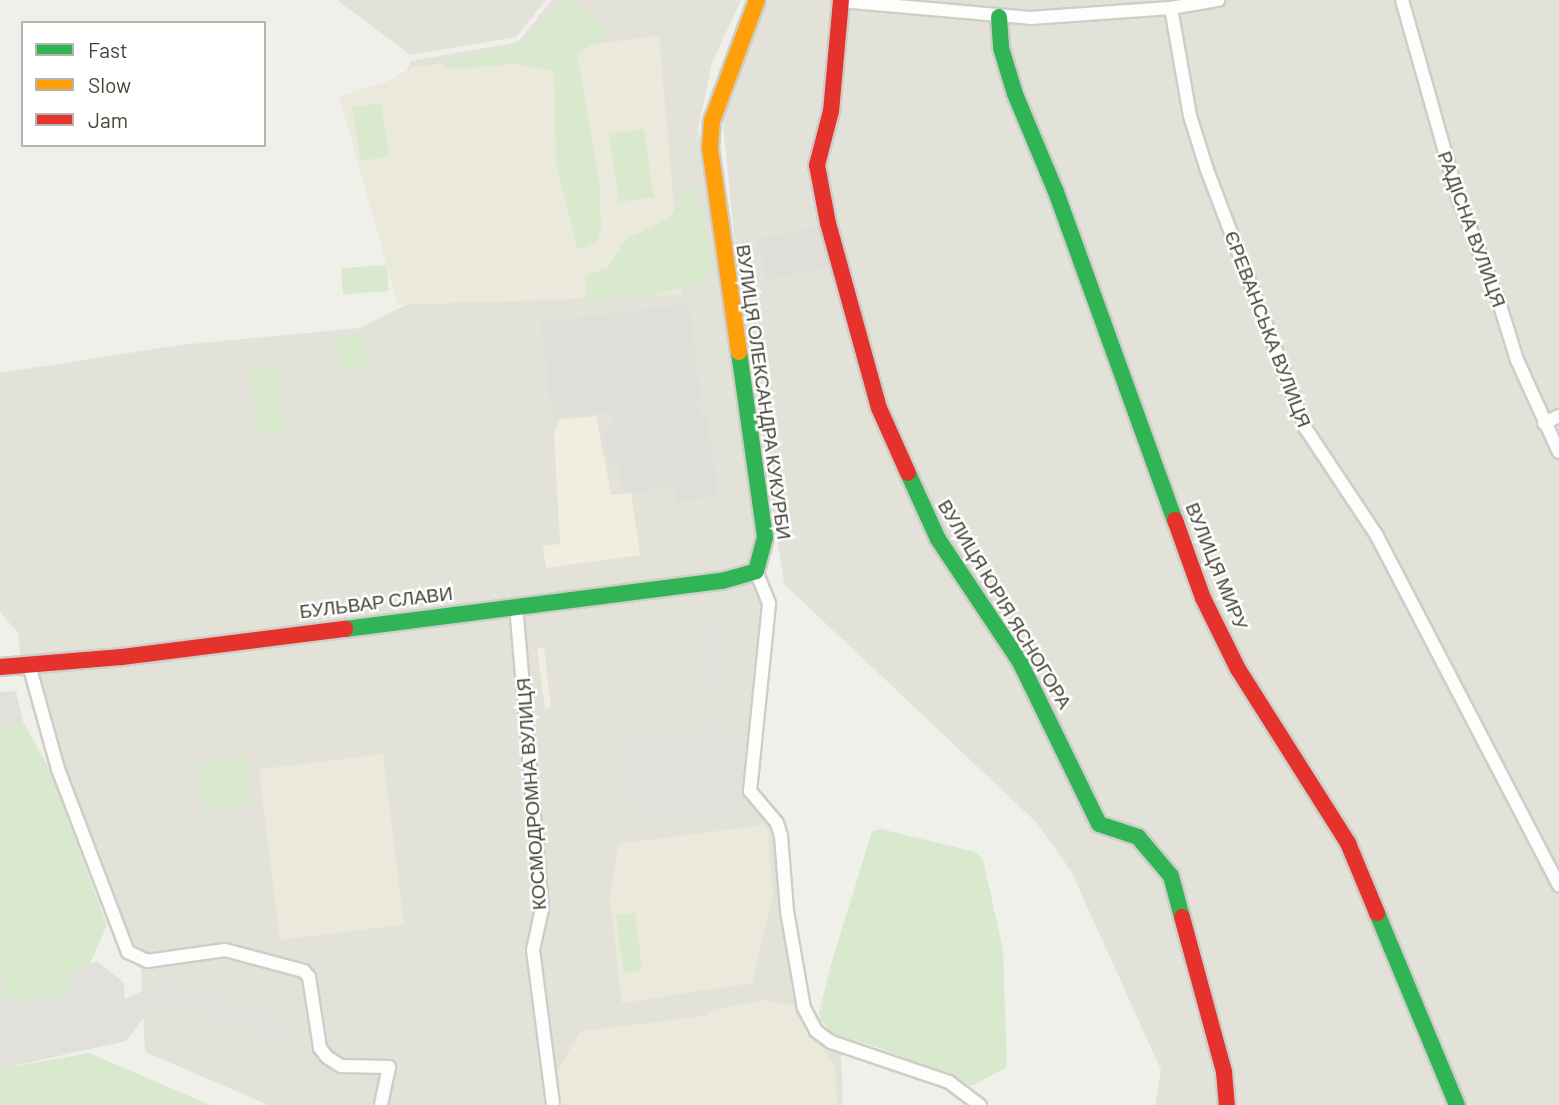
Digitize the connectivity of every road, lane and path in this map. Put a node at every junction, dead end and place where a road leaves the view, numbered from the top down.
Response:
1 (757, 0) edge
2 (840, 0) edge
3 (1218, 0) edge
4 (1402, 0) edge
5 (1171, 8) junction
6 (999, 17) junction
7 (1559, 416) edge
8 (1544, 423) junction
9 (1559, 452) edge
10 (755, 571) junction
11 (516, 606) junction
12 (29, 665) junction
13 (0, 667) edge
14 (1559, 885) edge
15 (381, 1105) edge
16 (553, 1105) edge
17 (980, 1105) edge
18 (1227, 1105) edge
19 (1457, 1105) edge

1 - 10 street, ВУЛИЦЯ ОЛЕКСАНДРА КУКУРБИ
2 - 6 street
2 - 18 street, ВУЛИЦЯ ЮРІЯ ЯСНОГОРА
3 - 5 street
4 - 8 street, РАДІСНА ВУЛИЦЯ
5 - 6 street
5 - 14 street, ЄРЕВАНСЬКА ВУЛИЦЯ
6 - 19 street, ВУЛИЦЯ МИРУ
7 - 8 street
8 - 9 street, РАДІСНА ВУЛИЦЯ
10 - 11 street, БУЛЬВАР СЛАВИ
10 - 17 street
11 - 12 street, БУЛЬВАР СЛАВИ
11 - 16 street, КОСМОДРОМНА ВУЛИЦЯ
12 - 13 street, БУЛЬВАР СЛАВИ
12 - 15 street

